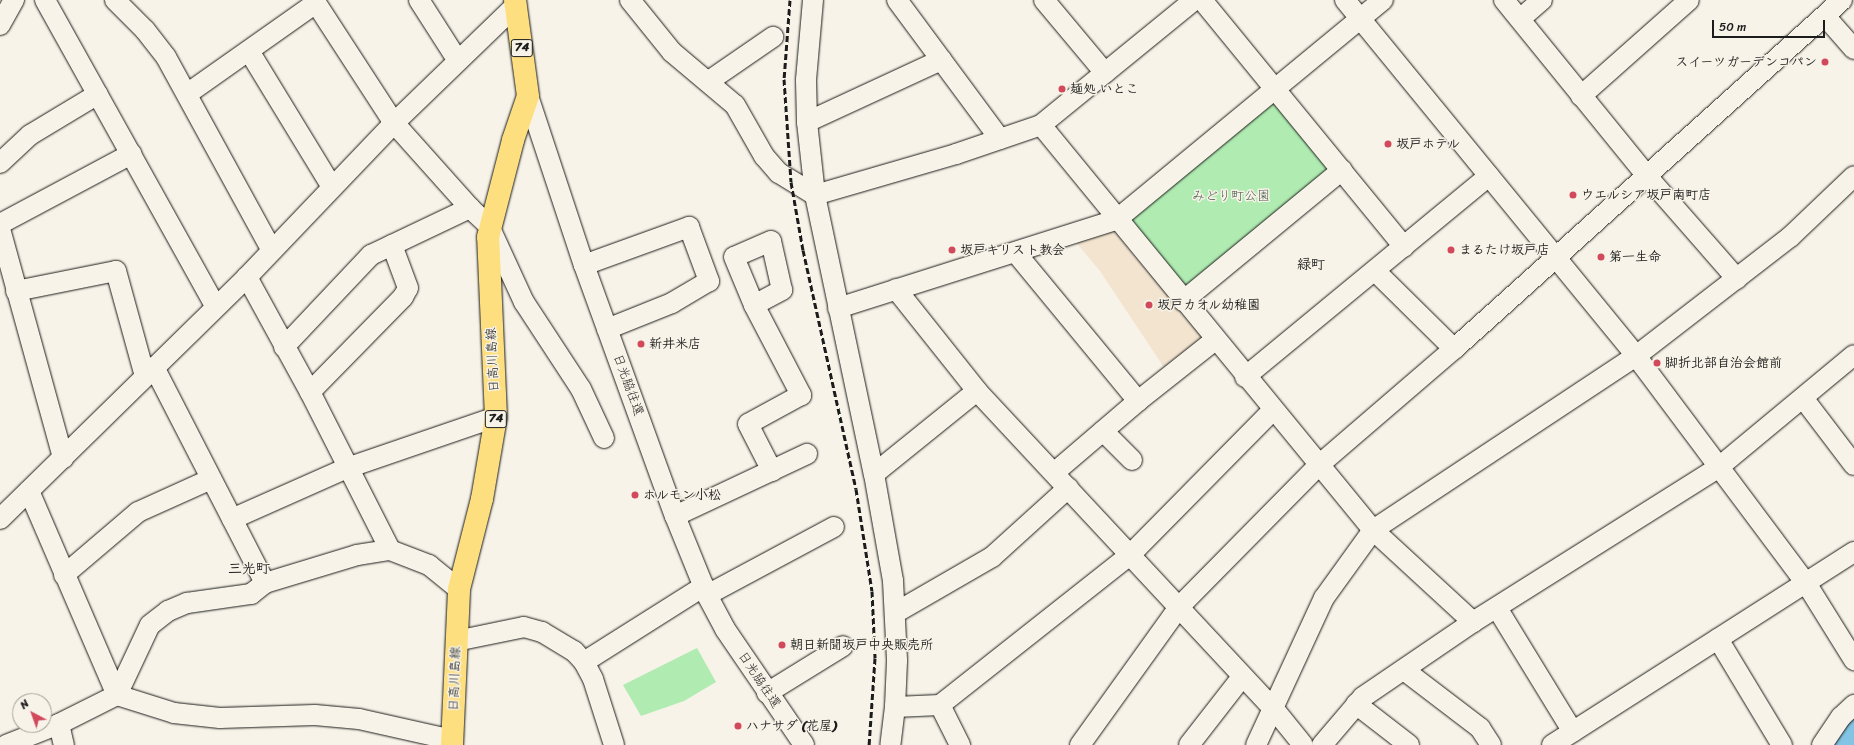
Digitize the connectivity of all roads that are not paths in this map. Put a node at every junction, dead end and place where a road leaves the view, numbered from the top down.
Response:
1 (14, 0) edge
2 (45, 0) edge
3 (419, 0) edge
4 (630, 0) edge
5 (813, 0) edge
6 (897, 0) edge
7 (1044, 0) edge
8 (1194, 0) edge
9 (1202, 0) edge
10 (1345, 0) edge
11 (1383, 0) edge
12 (1504, 0) edge
13 (1542, 0) edge
14 (1689, 0) edge
15 (1842, 0) edge
16 (315, 2) edge
17 (516, 3) edge
18 (127, 4) edge
19 (1825, 16) junction
20 (1361, 19) junction
21 (1520, 19) junction
22 (0, 25) edge
23 (773, 37) dead end
24 (1854, 48) edge
25 (249, 51) junction
26 (941, 60) junction
27 (458, 61) junction
28 (1104, 73) junction
29 (709, 81) junction
30 (1276, 90) junction
31 (98, 94) junction
32 (187, 94) junction
33 (528, 96) junction
34 (1581, 96) junction
35 (807, 122) junction
36 (394, 123) junction
37 (1041, 126) junction
38 (1000, 139) junction
39 (131, 154) junction
40 (0, 163) edge
41 (1342, 170) junction
42 (1646, 175) junction
43 (1489, 176) junction
44 (1854, 176) edge
45 (332, 187) junction
46 (815, 195) junction
47 (470, 208) junction
48 (1116, 220) junction
49 (0, 224) edge
50 (489, 226) junction
51 (0, 229) edge
52 (392, 245) junction
53 (1404, 247) junction
54 (271, 250) junction
55 (1016, 253) junction
56 (1556, 256) junction
57 (584, 265) junction
58 (1375, 272) junction
59 (247, 276) junction
60 (1737, 279) junction
61 (896, 290) junction
62 (16, 291) junction
63 (1183, 301) junction
64 (754, 305) dead end
65 (215, 306) junction
66 (838, 308) junction
67 (607, 329) junction
68 (1215, 340) junction
69 (284, 347) junction
70 (1454, 349) junction
71 (1854, 355) edge
72 (1636, 356) junction
73 (149, 372) junction
74 (1245, 377) junction
75 (977, 390) junction
76 (310, 392) junction
77 (1803, 398) junction
78 (1138, 401) junction
79 (1273, 410) junction
80 (496, 417) junction
81 (1103, 431) junction
82 (604, 438) dead end
83 (807, 454) dead end
84 (62, 458) junction
85 (1132, 460) dead end
86 (1319, 465) junction
87 (1854, 465) edge
88 (1718, 467) junction
89 (347, 468) junction
90 (772, 471) junction
91 (1055, 472) junction
92 (874, 474) junction
93 (211, 479) junction
94 (1068, 488) junction
95 (29, 490) junction
96 (675, 516) junction
97 (0, 519) edge
98 (232, 519) junction
99 (834, 527) dead end
100 (1373, 530) junction
101 (390, 550) junction
102 (1854, 552) edge
103 (1130, 555) junction
104 (64, 575) junction
105 (265, 583) junction
106 (1806, 583) junction
107 (459, 589) junction
108 (705, 591) junction
109 (1179, 607) junction
110 (1497, 608) junction
111 (895, 613) junction
112 (1473, 622) junction
113 (1718, 639) junction
114 (456, 641) junction
115 (843, 646) dead end
116 (1854, 660) edge
117 (584, 662) junction
118 (1404, 670) junction
119 (1242, 677) junction
120 (767, 693) junction
121 (117, 695) junction
122 (1356, 704) junction
123 (940, 705) junction
124 (1854, 705) edge
125 (895, 706) junction
126 (1274, 710) junction
127 (59, 724) junction
128 (1573, 732) junction
129 (453, 742) edge
130 (1776, 743) edge
131 (6, 745) edge
132 (64, 745) edge
133 (614, 745) edge
134 (804, 745) edge
135 (890, 745) edge
136 (960, 745) edge
137 (1080, 745) edge
138 (1189, 745) edge
139 (1256, 745) edge
140 (1303, 745) edge
141 (1322, 745) edge
142 (1409, 745) edge
143 (1491, 745) edge
144 (1552, 745) edge
145 (1822, 745) edge

1 - 22 street
2 - 31 street
3 - 27 street
4 - 29 street
5 - 35 street
6 - 26 street
7 - 28 street
8 - 28 street
9 - 30 street
10 - 20 street
11 - 20 street
12 - 21 street
13 - 21 street
14 - 34 street
15 - 19 street
16 - 25 street
16 - 36 street
17 - 27 street
17 - 33 main road, 日光脇往還 / 74
18 - 32 street
19 - 24 street
19 - 42 street
20 - 30 street
20 - 43 street
21 - 34 street
23 - 29 street
25 - 32 street
25 - 45 street
26 - 35 street
26 - 38 street
27 - 36 street
28 - 37 street
29 - 46 street
30 - 41 street
30 - 48 street
31 - 39 street
31 - 40 street
32 - 54 street
33 - 50 main road, 日高川島線 / 74
33 - 57 street, 日光脇往還
34 - 42 street
35 - 46 street
36 - 45 street
36 - 47 street
37 - 38 street
37 - 48 street
38 - 46 street
39 - 49 street
39 - 65 street
41 - 53 street
41 - 63 street
42 - 56 street
42 - 60 street
43 - 53 street
43 - 56 street
44 - 60 street
45 - 54 street
46 - 66 street
47 - 50 street
47 - 52 street
48 - 55 street
48 - 63 street
50 - 80 main road, 日高川島線 / 74
50 - 82 street
51 - 62 street
52 - 69 street
52 - 76 street
53 - 58 street
54 - 59 street
55 - 61 street
55 - 78 street
56 - 70 street
56 - 72 street
57 - 67 street, 日光脇往還
57 - 67 street
58 - 70 street
58 - 74 street
59 - 65 street
59 - 69 street
60 - 72 street
61 - 66 street
61 - 75 street
62 - 73 street
62 - 84 street
63 - 68 street
64 - 90 street
65 - 73 street
66 - 92 street
67 - 96 street, 日光脇往還
68 - 74 street
68 - 78 street
69 - 76 street
70 - 86 street
71 - 77 street
72 - 88 street
72 - 100 street
73 - 84 street
73 - 93 street
74 - 79 street
75 - 91 street
75 - 92 street
76 - 89 street
77 - 87 street
77 - 88 street
78 - 81 street
79 - 86 street
79 - 103 street
80 - 89 street
80 - 107 main road, 日高川島線 / 74
81 - 85 street
81 - 91 street
83 - 90 street
84 - 95 street
86 - 100 street
86 - 109 street
88 - 106 street
88 - 110 street
89 - 98 street
89 - 101 street
90 - 96 street
91 - 94 street
92 - 111 street
93 - 98 street
93 - 104 street
94 - 103 street
94 - 111 street
95 - 97 street
95 - 104 street
96 - 108 street, 日光脇往還
98 - 105 street
99 - 108 street
100 - 112 street
100 - 126 street
101 - 105 street
101 - 107 street
102 - 106 street
103 - 109 street
103 - 123 street
104 - 121 street
105 - 121 street
106 - 113 street
106 - 116 street
107 - 114 main road, 日高川島線 / 74
108 - 117 street
108 - 120 street, 日光脇往還
109 - 119 street
109 - 137 street
110 - 112 street
110 - 128 street
111 - 125 street
112 - 118 street
113 - 128 street
113 - 130 street
114 - 117 street
114 - 129 main road, 日高川島線 / 74
115 - 120 street
117 - 133 street
118 - 122 street
118 - 143 street
119 - 126 street
119 - 138 street
120 - 134 street, 日光脇往還
121 - 127 street
121 - 129 street
122 - 141 street
122 - 142 street
123 - 125 street
123 - 136 street
124 - 145 street
125 - 135 street
126 - 139 street
126 - 140 street
127 - 131 street
127 - 132 street
128 - 144 street

